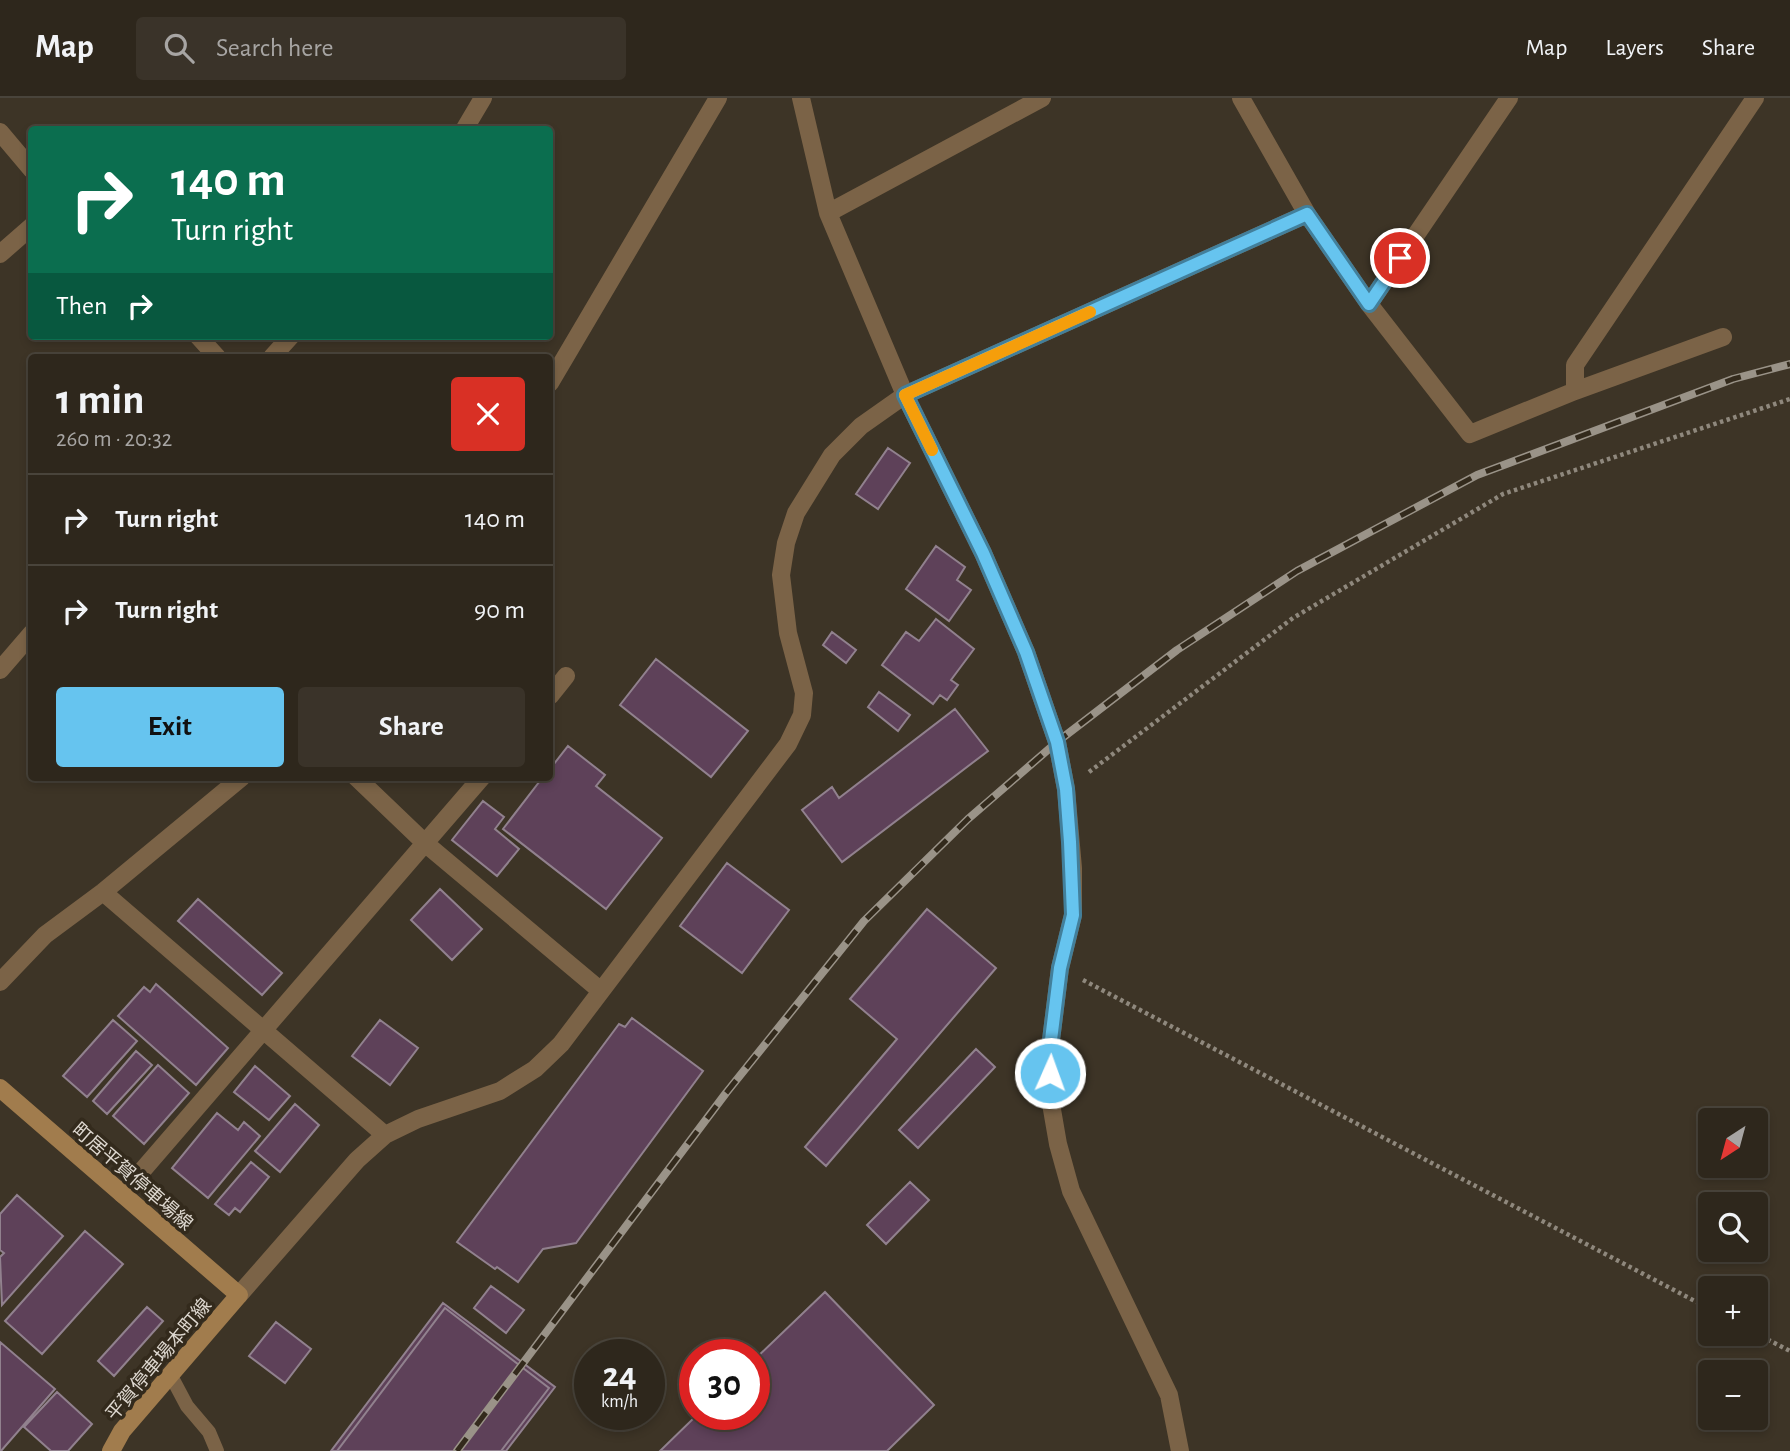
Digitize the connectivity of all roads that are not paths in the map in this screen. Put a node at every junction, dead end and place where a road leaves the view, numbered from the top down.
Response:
1 (483, 98) edge
2 (718, 98) edge
3 (801, 98) edge
4 (1042, 98) edge
5 (1241, 98) edge
6 (1509, 98) edge
7 (1755, 98) edge
8 (466, 126) edge
9 (0, 132) edge
10 (28, 165) edge
11 (828, 213) junction
12 (1307, 214) junction
13 (28, 230) edge
14 (0, 254) edge
15 (1369, 304) junction
16 (1723, 337) dead end
17 (202, 340) edge
18 (287, 340) edge
19 (214, 354) edge
20 (275, 354) edge
21 (553, 378) edge
22 (1575, 391) junction
23 (905, 395) junction
24 (28, 638) edge
25 (0, 670) edge
26 (566, 676) dead end
27 (553, 692) edge
28 (237, 781) edge
29 (360, 781) edge
30 (479, 781) edge
31 (426, 844) junction
32 (103, 892) junction
33 (0, 982) edge
34 (601, 991) junction
35 (263, 1030) junction
36 (0, 1088) edge
37 (385, 1135) junction
38 (122, 1194) junction
39 (239, 1295) junction
40 (170, 1374) junction
41 (111, 1451) edge
42 (217, 1451) edge
43 (1180, 1451) edge

1 - 8 street
2 - 21 street
3 - 11 street
4 - 11 street
5 - 12 street
6 - 15 street
7 - 22 street
9 - 10 street
11 - 23 street
12 - 15 street
12 - 23 street
13 - 14 street
15 - 22 street
16 - 22 street
17 - 19 street
18 - 20 street
23 - 34 street
23 - 43 street
24 - 25 street
26 - 27 street
28 - 32 street
29 - 31 street
30 - 31 street
31 - 34 street
31 - 35 street
32 - 33 street
32 - 35 street
34 - 37 street
35 - 37 street
35 - 38 street
36 - 38 main road, 町居平賀停車場線
37 - 39 street
38 - 39 main road, 町居平賀停車場線
39 - 40 main road, 平賀停車場本町線
40 - 41 main road, 平賀停車場本町線
40 - 42 lane

